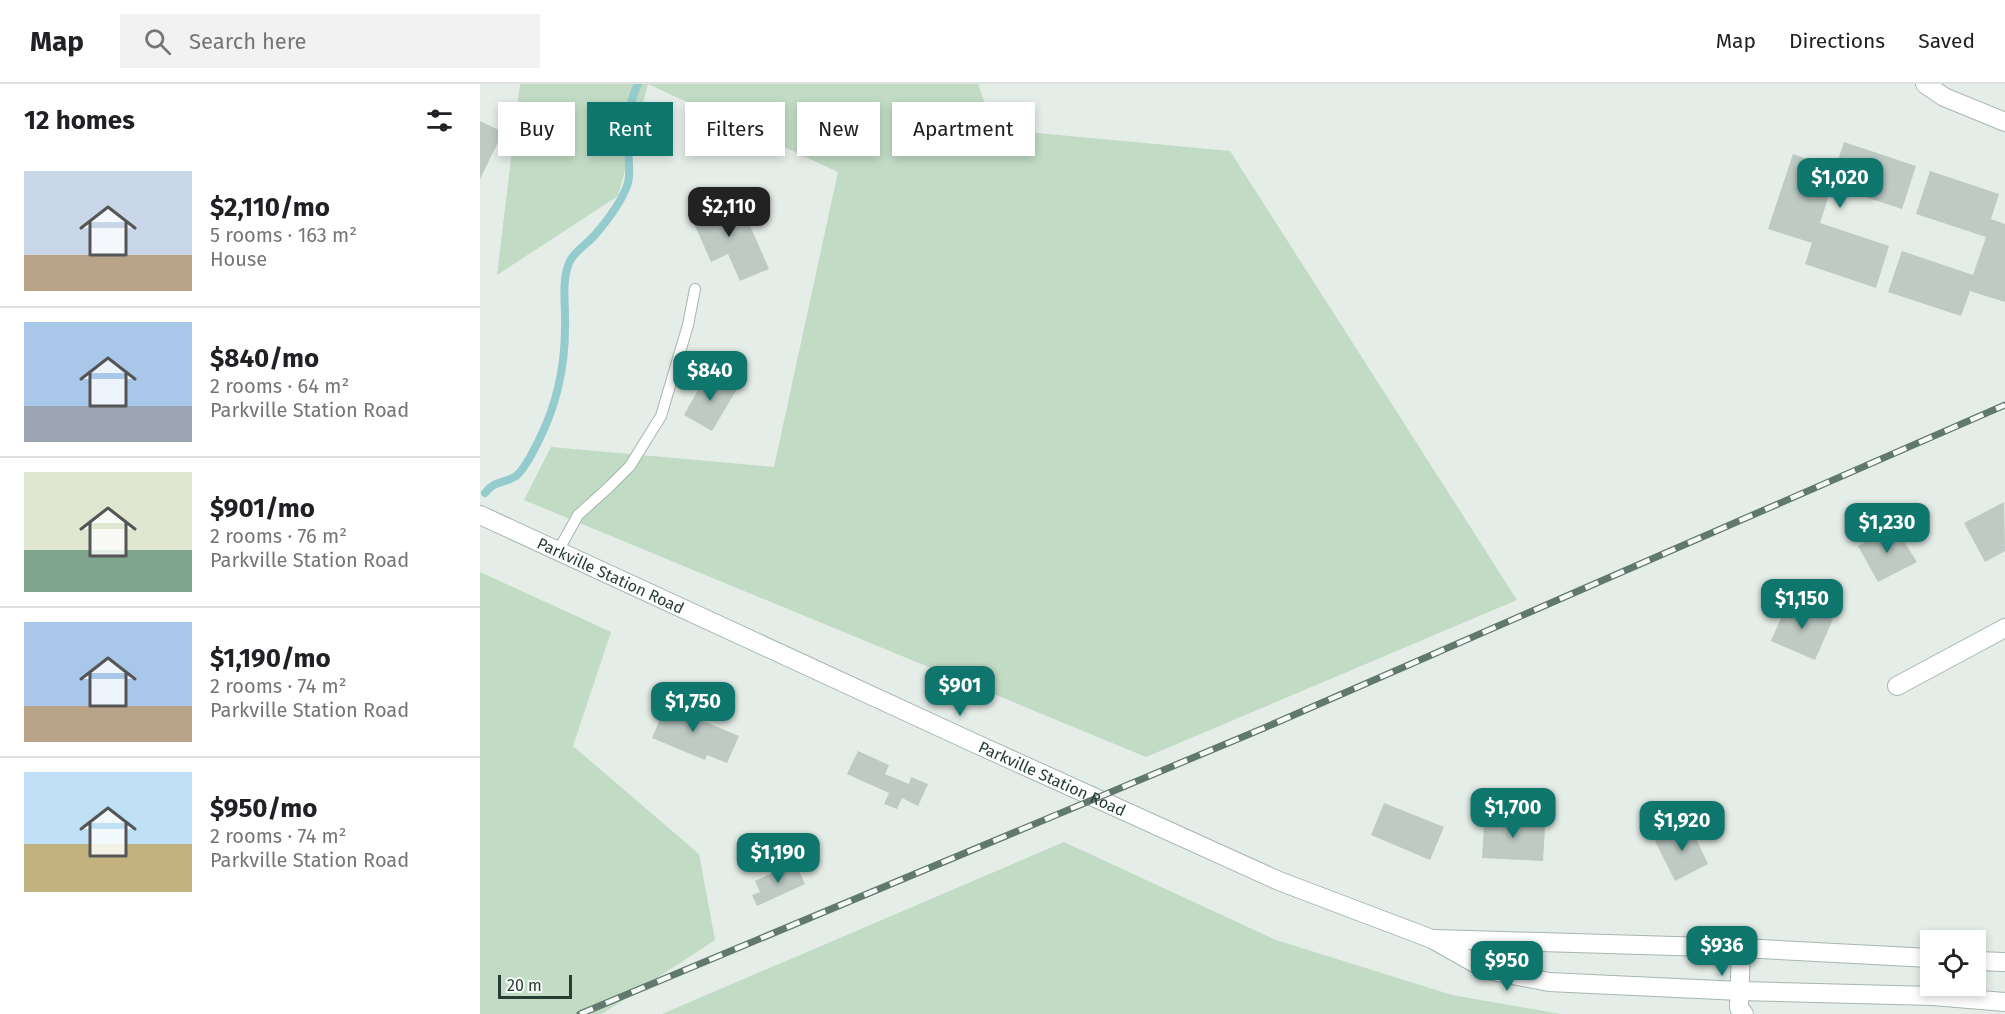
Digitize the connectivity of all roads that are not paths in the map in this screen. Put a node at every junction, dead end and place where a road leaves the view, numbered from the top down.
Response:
1 (1924, 84) edge
2 (2005, 122) edge
3 (695, 289) dead end
4 (480, 515) edge
5 (558, 551) junction
6 (2005, 628) edge
7 (1896, 686) dead end
8 (1432, 939) junction
9 (1741, 948) junction
10 (1920, 957) edge
11 (1986, 961) edge
12 (2005, 962) edge
13 (2005, 1002) edge
14 (1738, 1007) edge

1 - 2 main road
3 - 5 lane
4 - 5 main road, Parkville Station Road
5 - 8 main road, Parkville Station Road
6 - 7 main road
8 - 9 main road, Parkville Station Road
8 - 14 main road, Parkville Station Road
9 - 10 main road, Parkville Station Road
9 - 14 main road
11 - 12 main road
13 - 14 main road, Parkville Station Road

